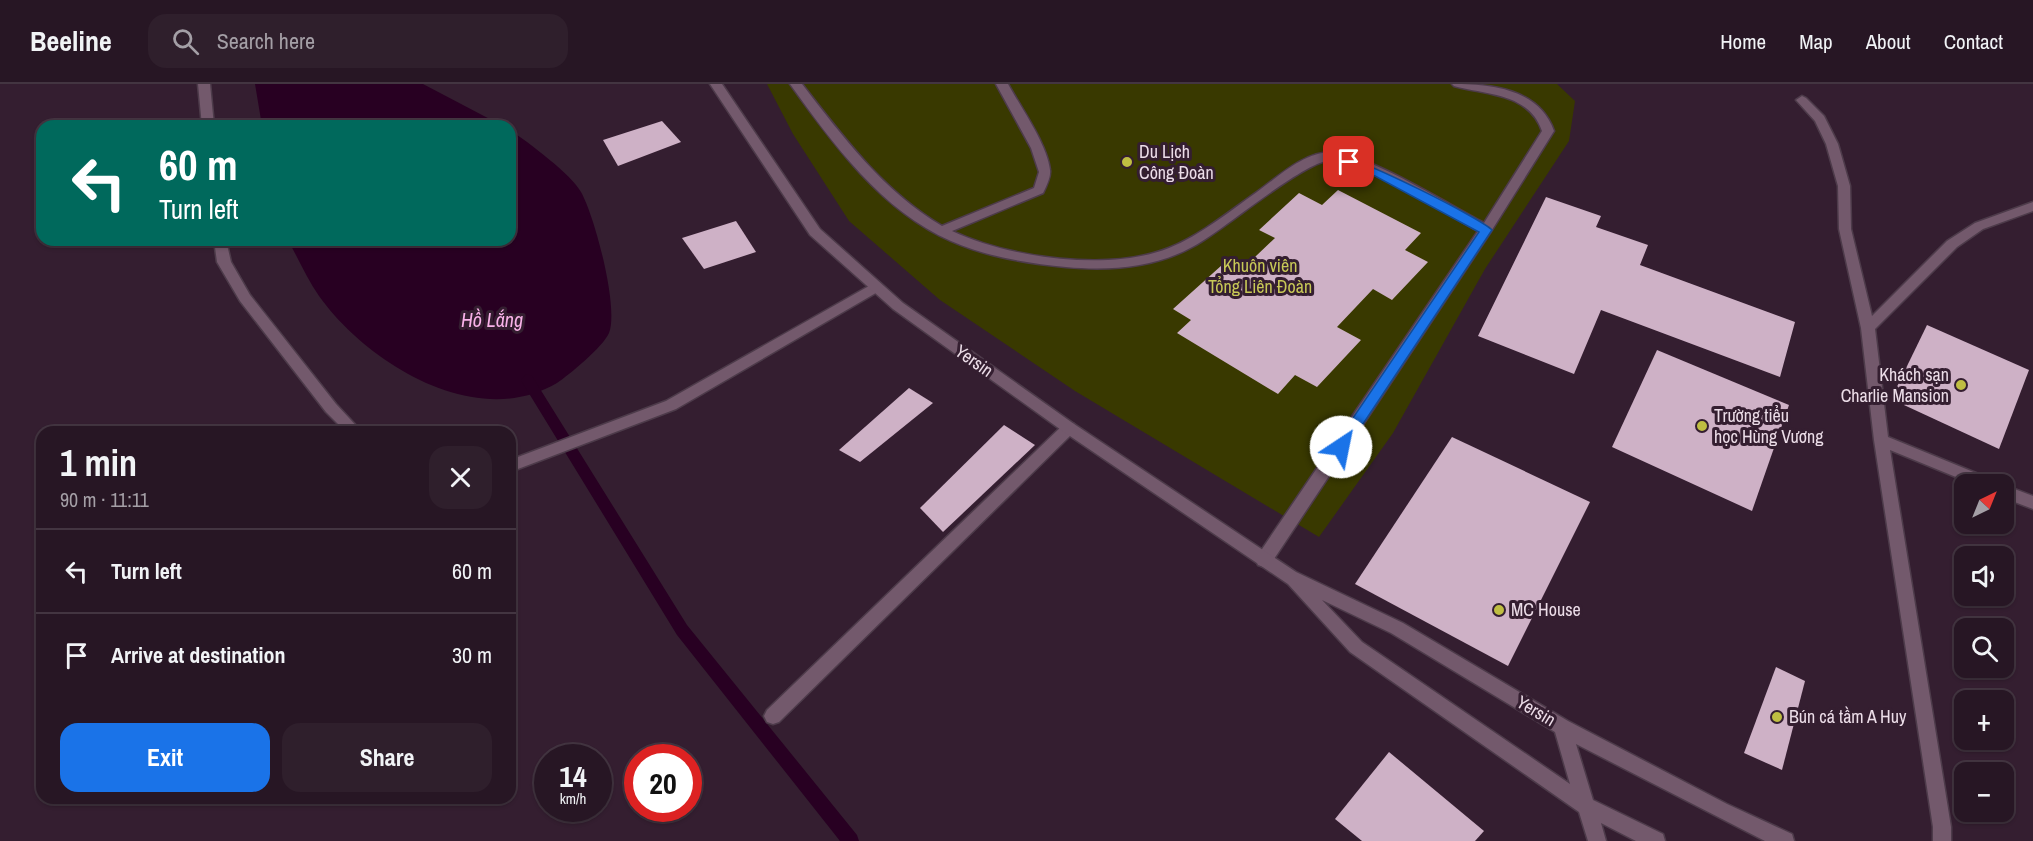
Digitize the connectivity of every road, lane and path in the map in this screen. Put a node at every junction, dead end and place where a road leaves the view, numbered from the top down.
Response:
1 (204, 84) edge
2 (716, 84) edge
3 (796, 84) edge
4 (1002, 84) edge
5 (1458, 84) edge
6 (1802, 100) dead end
7 (207, 120) edge
8 (2033, 206) edge
9 (1486, 230) junction
10 (941, 231) junction
11 (221, 246) edge
12 (876, 287) junction
13 (1868, 328) junction
14 (349, 426) edge
15 (1069, 428) junction
16 (1881, 440) junction
17 (516, 464) edge
18 (1964, 474) edge
19 (2014, 495) edge
20 (2033, 503) edge
21 (1264, 560) junction
22 (1290, 577) junction
23 (773, 716) dead end
24 (1562, 727) junction
25 (1586, 805) junction
26 (1597, 841) edge
27 (1656, 841) edge
28 (1785, 841) edge
29 (1942, 841) edge

1 - 7 main road
2 - 12 main road, Yersin
3 - 10 main road
4 - 10 main road
5 - 9 main road
6 - 13 main road
8 - 13 main road
9 - 10 main road
9 - 21 main road
11 - 14 main road
12 - 15 main road, Yersin
12 - 17 main road
13 - 16 main road
15 - 21 main road, Yersin
15 - 23 main road
16 - 18 main road
16 - 29 main road
19 - 20 main road
21 - 22 main road, Yersin
22 - 24 main road, Yersin
22 - 25 main road, Yersin
24 - 25 main road
24 - 28 main road, Yersin
25 - 26 main road
25 - 27 main road, Yersin

